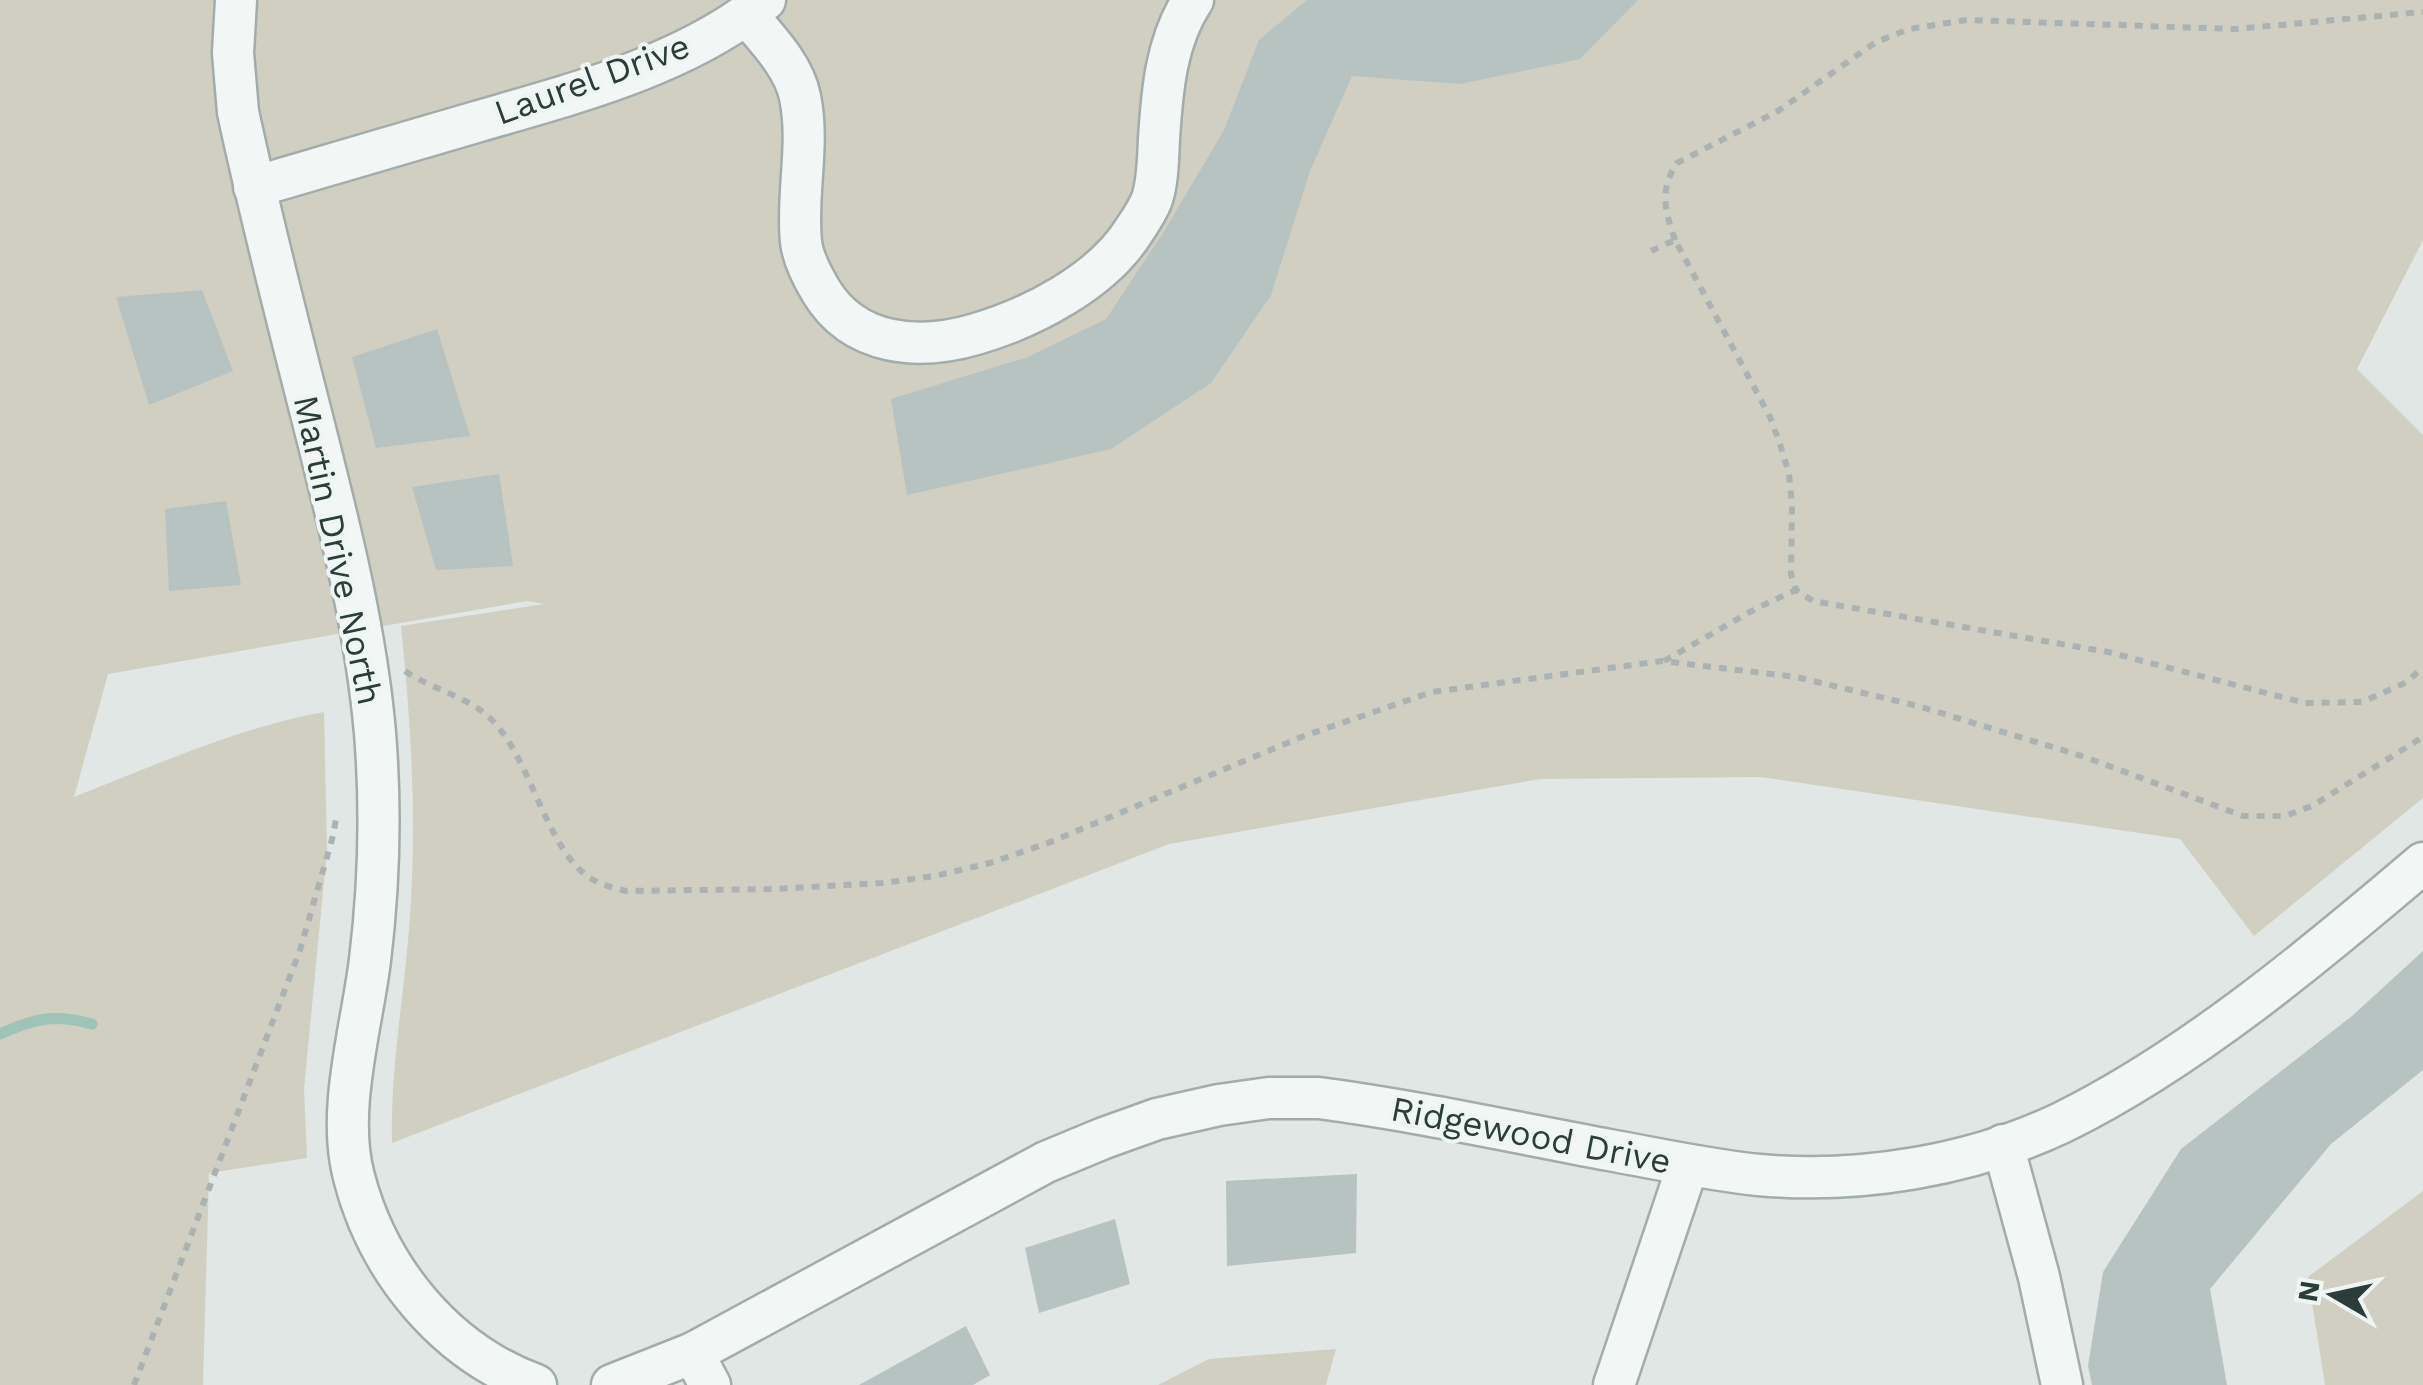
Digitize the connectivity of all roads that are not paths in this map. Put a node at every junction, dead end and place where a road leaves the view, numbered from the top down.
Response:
1 (236, 0) edge
2 (1193, 0) edge
3 (756, 8) edge
4 (254, 186) junction
5 (2423, 863) edge
6 (2003, 1146) junction
7 (1688, 1165) junction
8 (702, 1369) edge
9 (536, 1385) edge
10 (612, 1385) edge
11 (1614, 1385) edge
12 (2062, 1385) edge

1 - 4 street, Martin Drive North
2 - 3 street, Laurel Drive
3 - 4 street, Laurel Drive
4 - 9 street, Martin Drive North
5 - 6 street, Ridgewood Drive
6 - 7 street, Ridgewood Drive
6 - 12 street
7 - 8 street, Ridgewood Drive
7 - 11 street
8 - 10 street, Ridgewood Drive

